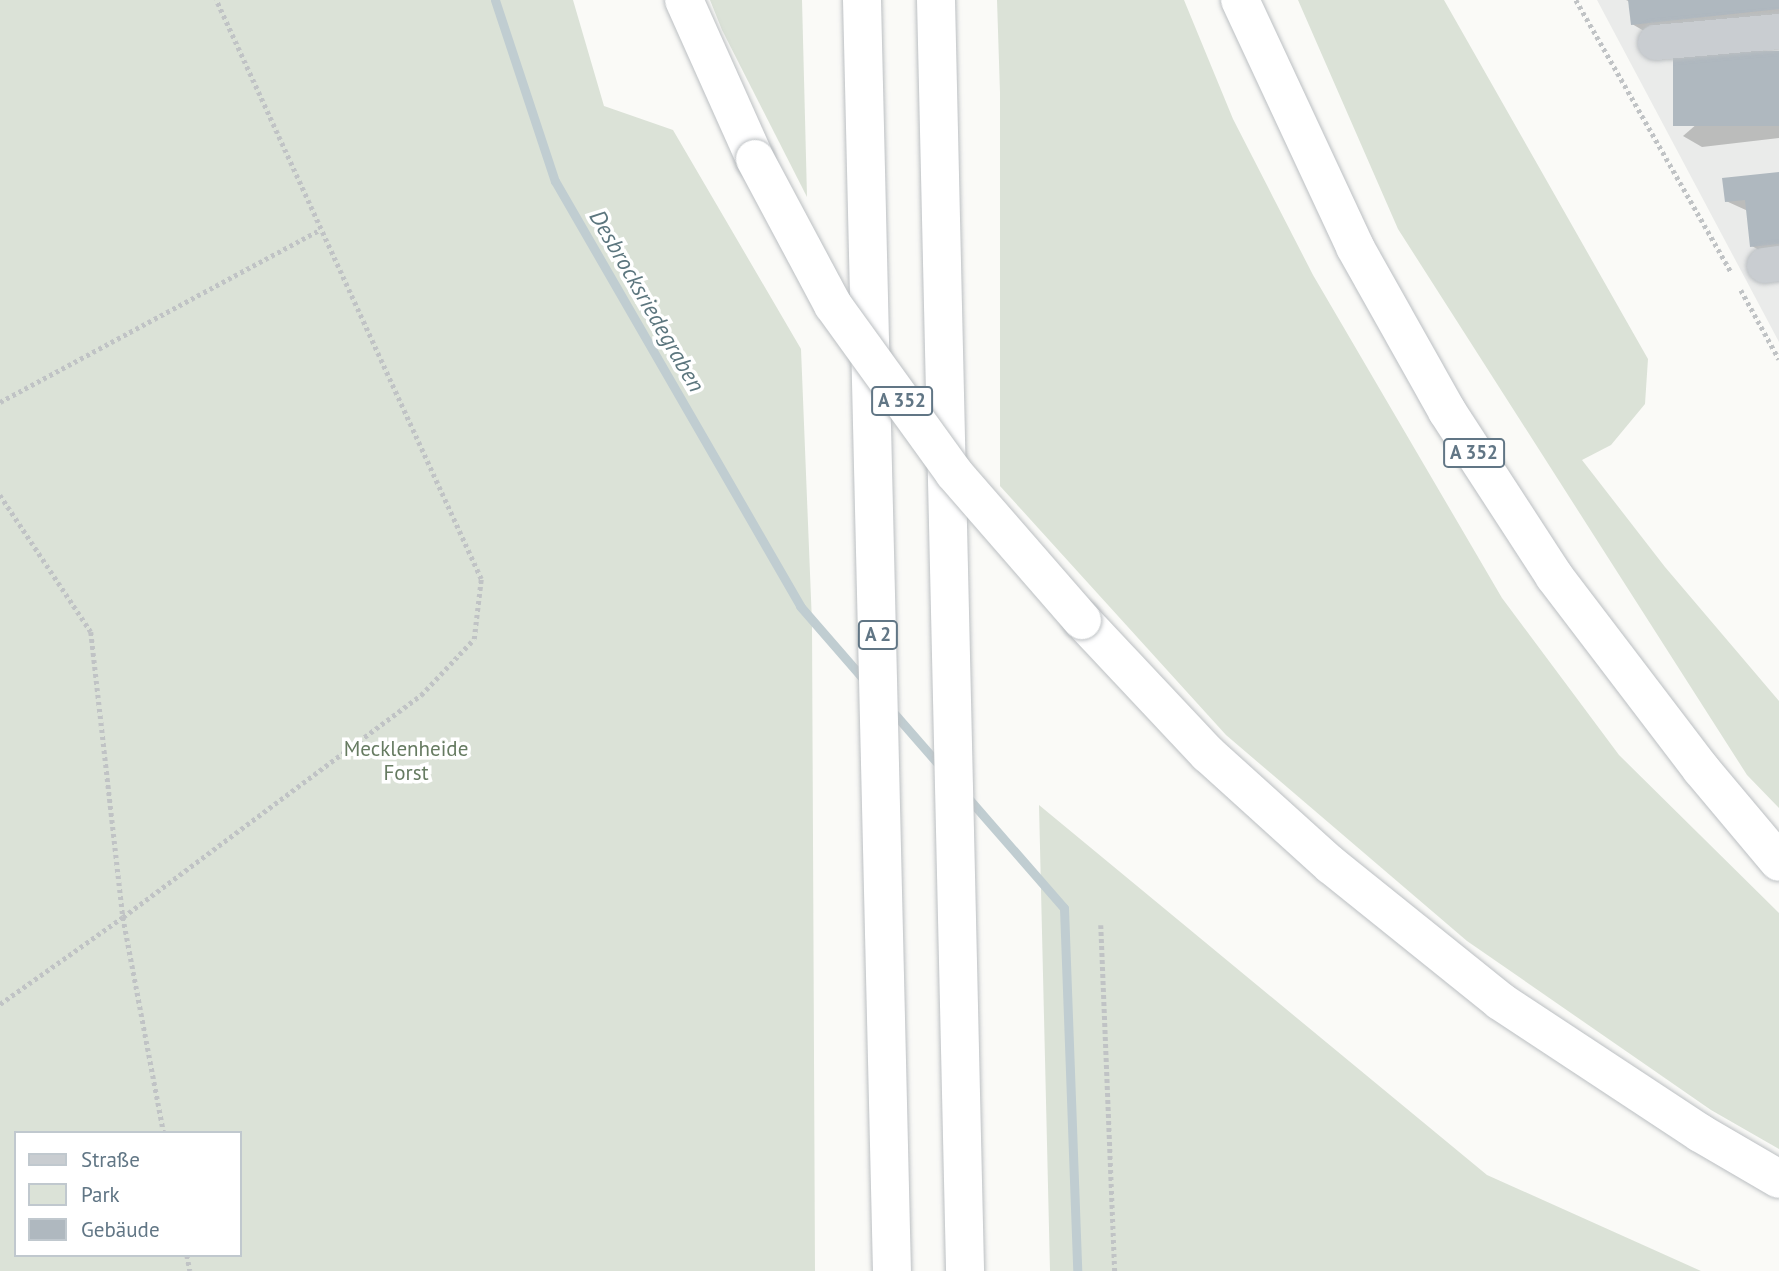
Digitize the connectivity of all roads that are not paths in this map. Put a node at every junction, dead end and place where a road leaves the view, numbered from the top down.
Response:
1 (684, 0) edge
2 (862, 0) edge
3 (936, 0) edge
4 (1240, 0) edge
5 (1779, 31) edge
6 (1655, 42) dead end
7 (1779, 862) edge
8 (1779, 1179) edge
9 (892, 1271) edge
10 (965, 1271) edge

1 - 8 highway, A 352, bridge
2 - 9 highway, A 2
3 - 10 highway
4 - 7 highway, A 352
5 - 6 lane

